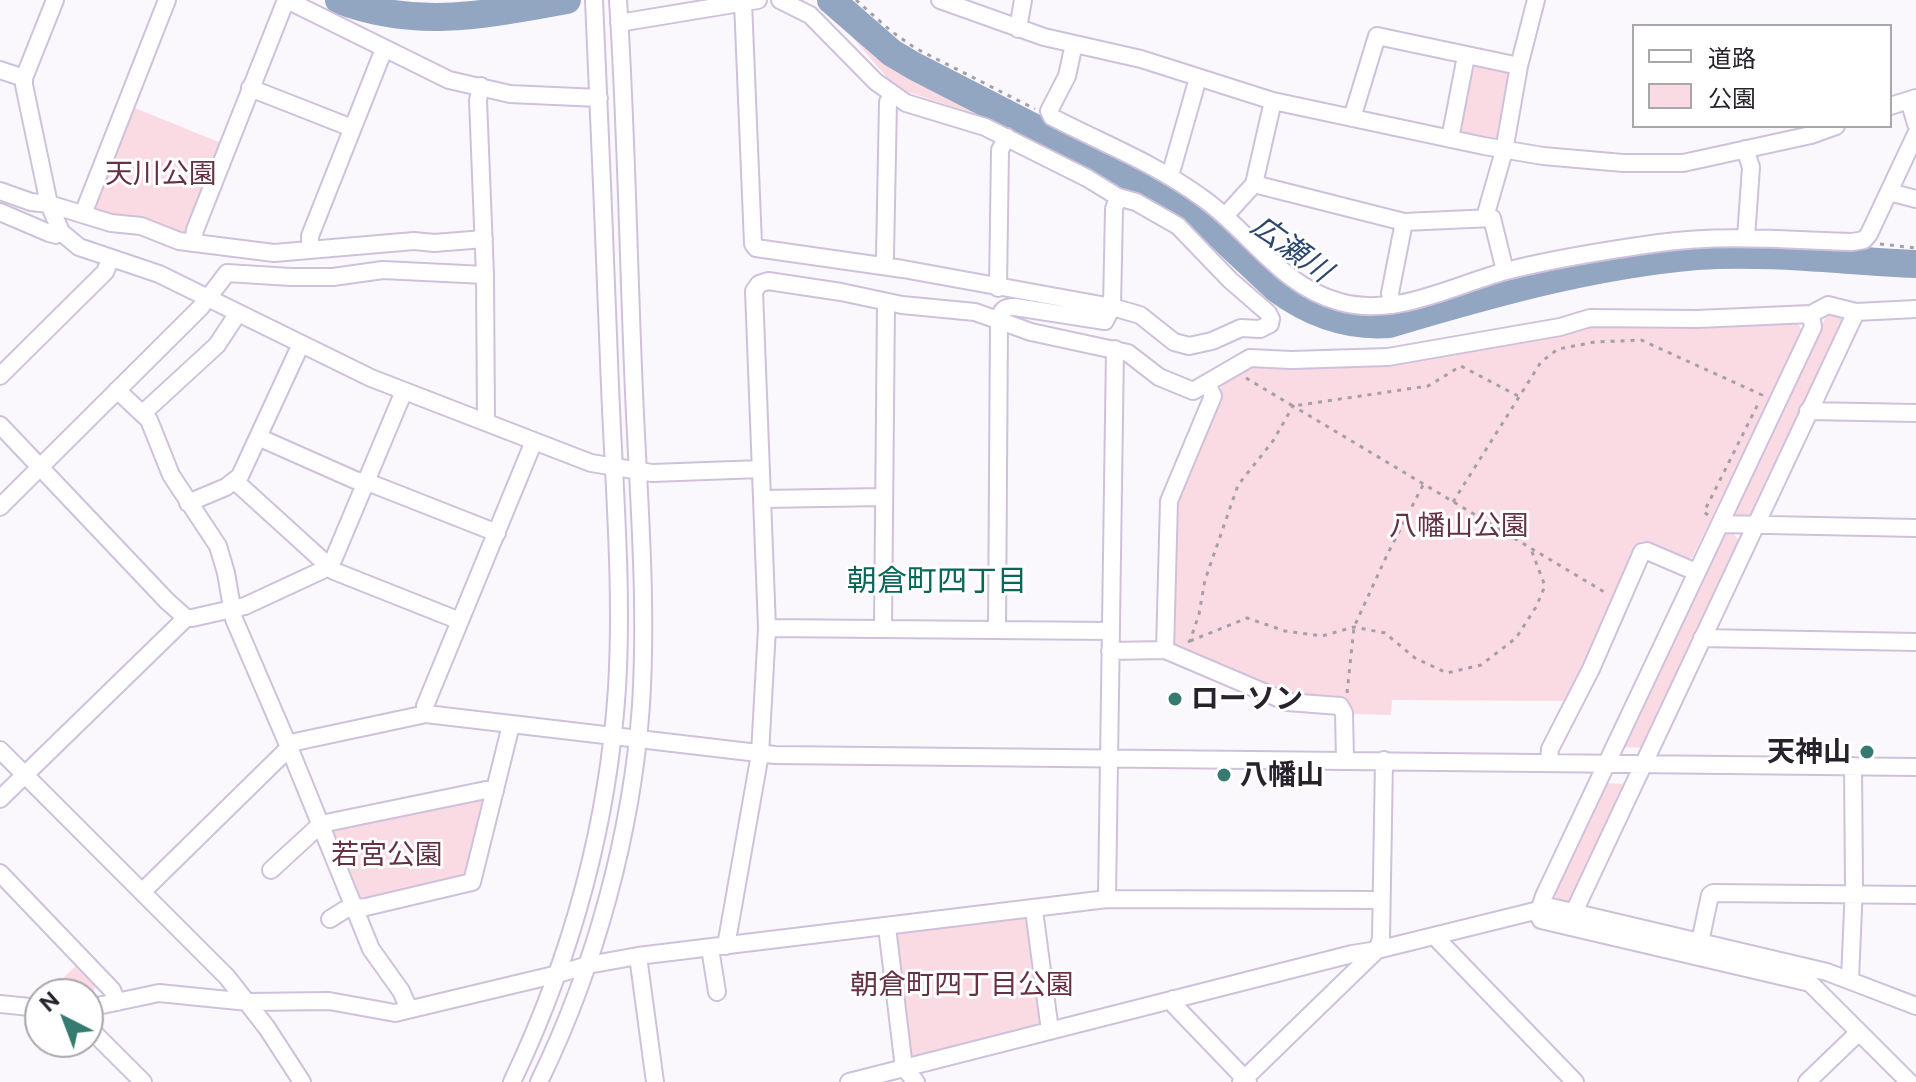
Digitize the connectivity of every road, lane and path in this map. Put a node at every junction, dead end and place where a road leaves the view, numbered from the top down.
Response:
1 (55, 0) edge
2 (167, 0) edge
3 (287, 0) edge
4 (780, 0) edge
5 (856, 0) edge
6 (943, 0) edge
7 (1023, 0) edge
8 (1536, 0) edge
9 (750, 1) edge
10 (666, 5) edge
11 (594, 7) edge
12 (618, 10) edge
13 (1018, 29) junction
14 (1074, 44) junction
15 (384, 49) junction
16 (1466, 56) junction
17 (1519, 66) junction
18 (0, 70) edge
19 (24, 78) junction
20 (1198, 78) junction
21 (481, 86) junction
22 (250, 88) junction
23 (893, 95) junction
24 (599, 98) junction
25 (1912, 99) edge
26 (1273, 101) junction
27 (1892, 105) edge
28 (1049, 114) junction
29 (1352, 118) junction
30 (1916, 124) edge
31 (352, 128) junction
32 (1830, 128) edge
33 (1916, 134) edge
34 (1007, 137) junction
35 (1450, 139) junction
36 (1745, 149) junction
37 (1504, 151) junction
38 (1170, 176) junction
39 (1254, 184) junction
40 (0, 191) edge
41 (1889, 192) junction
42 (1118, 197) junction
43 (1916, 199) edge
44 (49, 204) junction
45 (0, 212) edge
46 (83, 214) junction
47 (1225, 216) junction
48 (1485, 217) junction
49 (1404, 222) junction
50 (61, 232) junction
51 (1746, 238) junction
52 (484, 239) junction
53 (1864, 240) junction
54 (193, 243) junction
55 (1916, 248) edge
56 (310, 250) junction
57 (111, 258) junction
58 (883, 266) junction
59 (1505, 271) junction
60 (485, 275) junction
61 (998, 288) junction
62 (210, 298) junction
63 (886, 302) junction
64 (1392, 305) junction
65 (1112, 307) junction
66 (1916, 309) edge
67 (1856, 312) junction
68 (238, 313) junction
69 (1811, 314) junction
70 (999, 320) junction
71 (301, 344) junction
72 (1115, 349) junction
73 (1231, 369) junction
74 (0, 376) edge
75 (1207, 383) junction
76 (117, 390) junction
77 (404, 391) junction
78 (1520, 397) junction
79 (1293, 406) junction
80 (1808, 411) junction
81 (143, 413) junction
82 (1916, 413) edge
83 (486, 422) junction
84 (0, 425) edge
85 (258, 437) junction
86 (534, 441) junction
87 (40, 466) junction
88 (613, 469) junction
89 (761, 469) junction
90 (637, 472) junction
91 (235, 481) junction
92 (365, 483) junction
93 (1423, 484) junction
94 (883, 497) junction
95 (763, 499) junction
96 (1453, 502) junction
97 (188, 503) junction
98 (0, 507) edge
99 (1720, 524) junction
100 (1755, 525) junction
101 (1916, 528) edge
102 (497, 533) junction
103 (1531, 548) junction
104 (328, 566) junction
105 (1696, 572) junction
106 (1621, 602) junction
107 (232, 609) junction
108 (186, 618) junction
109 (460, 621) junction
110 (1354, 627) junction
111 (767, 628) junction
112 (883, 628) junction
113 (997, 630) junction
114 (1110, 631) junction
115 (1702, 638) junction
116 (1190, 641) junction
117 (1916, 642) edge
118 (1165, 650) junction
119 (1110, 651) junction
120 (1342, 708) junction
121 (426, 714) junction
122 (511, 725) junction
123 (612, 737) junction
124 (638, 741) junction
125 (289, 747) junction
126 (0, 750) edge
127 (760, 754) junction
128 (1109, 759) junction
129 (1345, 760) junction
130 (1384, 760) junction
131 (1549, 763) junction
132 (1607, 763) junction
133 (1643, 764) junction
134 (1853, 766) junction
135 (1916, 767) edge
136 (24, 775) junction
137 (495, 791) junction
138 (0, 799) edge
139 (321, 824) junction
140 (271, 870) dead end
141 (0, 873) edge
142 (142, 892) junction
143 (1853, 894) junction
144 (1916, 895) edge
145 (1107, 899) junction
146 (1381, 900) junction
147 (356, 909) junction
148 (1034, 910) junction
149 (1538, 910) junction
150 (1574, 912) junction
151 (330, 919) dead end
152 (887, 927) junction
153 (1438, 936) junction
154 (1700, 942) junction
155 (718, 947) junction
156 (1377, 950) junction
157 (638, 956) junction
158 (588, 965) junction
159 (558, 974) junction
160 (1811, 975) junction
161 (1850, 980) junction
162 (717, 992) dead end
163 (1173, 999) junction
164 (117, 1002) junction
165 (248, 1002) junction
166 (0, 1004) edge
167 (104, 1005) edge
168 (24, 1006) edge
169 (1916, 1006) edge
170 (409, 1009) junction
171 (1050, 1031) junction
172 (1859, 1032) junction
173 (104, 1043) edge
174 (904, 1068) junction
175 (1244, 1081) edge
176 (143, 1082) edge
177 (302, 1082) edge
178 (512, 1082) edge
179 (539, 1082) edge
180 (655, 1082) edge
181 (849, 1082) edge
182 (916, 1082) edge
183 (1575, 1082) edge
184 (1807, 1082) edge
185 (1909, 1082) edge

1 - 19 street
2 - 46 street
3 - 15 street
3 - 22 street
4 - 23 street
5 - 28 path
6 - 13 street
7 - 13 street
8 - 17 street
9 - 10 street
9 - 58 street
10 - 12 street
11 - 24 street
12 - 90 street
13 - 14 street
14 - 20 street
14 - 28 street
15 - 21 street
15 - 31 street
16 - 17 street
16 - 29 street
16 - 35 street
17 - 37 street
18 - 19 street
19 - 44 street
20 - 26 street
20 - 38 street
21 - 24 street
21 - 52 street
22 - 31 street
22 - 54 street
23 - 34 street
23 - 58 street
24 - 88 street
25 - 27 street
25 - 30 street
26 - 29 street
26 - 39 street
28 - 38 street
29 - 35 street
31 - 56 street
32 - 36 street
33 - 41 street
34 - 42 street
34 - 61 street
35 - 37 street
36 - 37 street
36 - 51 street
37 - 48 street
38 - 47 street
39 - 47 street
39 - 49 street
40 - 44 street
41 - 43 street
41 - 53 street
42 - 65 street
42 - 65 street
44 - 46 street
44 - 50 street
45 - 50 street
46 - 54 street
47 - 64 street
48 - 49 street
48 - 59 street
49 - 64 street
50 - 57 street
51 - 53 street
51 - 59 street
52 - 56 street
52 - 60 street
53 - 55 path
54 - 56 street
57 - 62 street
57 - 74 street
58 - 61 street
59 - 64 street
60 - 62 street
60 - 83 street
61 - 65 street
62 - 68 street
62 - 76 street
63 - 70 street
63 - 89 street
63 - 94 street
65 - 70 street
66 - 67 street
67 - 69 street
67 - 80 street
68 - 71 street
68 - 81 street
69 - 73 street
69 - 99 street
70 - 72 street
70 - 113 street
71 - 77 street
71 - 85 street
72 - 75 street
72 - 114 street
73 - 75 street
73 - 79 path
75 - 118 street
76 - 81 street
76 - 87 street
77 - 83 street
77 - 92 street
78 - 79 path
78 - 96 path
78 - 99 path
79 - 93 path
79 - 116 path
80 - 82 street
80 - 100 street
81 - 97 street
83 - 86 street
84 - 87 street
85 - 91 street
85 - 92 street
86 - 88 street
86 - 102 street
87 - 98 street
87 - 108 street
88 - 90 street
88 - 123 street
89 - 90 street
89 - 95 street
90 - 124 street
91 - 97 street
91 - 104 street
92 - 102 street
92 - 104 street
93 - 96 path
93 - 110 path
94 - 95 street
94 - 112 street
95 - 111 street
96 - 103 path
97 - 107 street
99 - 100 street
99 - 105 street
100 - 101 street
100 - 115 street
102 - 109 street
103 - 106 path
103 - 110 path
104 - 107 street
104 - 109 street
105 - 106 street
105 - 132 street
106 - 131 street
107 - 108 street
107 - 125 street
108 - 136 street
109 - 121 street
110 - 116 path
110 - 120 path
111 - 112 street
111 - 127 street
112 - 113 street
113 - 114 street
114 - 119 street
115 - 117 street
115 - 133 street
116 - 118 path
118 - 119 street
118 - 120 street
119 - 128 street
120 - 129 street
121 - 122 street
121 - 125 street
122 - 123 street
122 - 137 street
123 - 124 street
123 - 159 street
124 - 127 street
124 - 158 street
125 - 139 street
125 - 142 street
126 - 136 street
127 - 128 street
127 - 155 street
128 - 129 street
128 - 145 street
129 - 130 street
130 - 131 street
130 - 146 street
131 - 132 street
132 - 133 street
132 - 149 street
133 - 134 street
133 - 150 street
134 - 135 street
134 - 143 street
136 - 138 street
136 - 142 street
137 - 139 street
137 - 147 street
139 - 140 street
139 - 147 street
141 - 164 street
142 - 165 street
143 - 144 street
143 - 154 street
143 - 161 street
145 - 146 street
145 - 148 street
146 - 156 street
147 - 151 street
147 - 170 street
148 - 152 street
148 - 171 street
149 - 150 street
149 - 153 street
149 - 160 street
150 - 154 street
152 - 155 street
152 - 174 street
153 - 156 street
153 - 183 street
154 - 160 street
155 - 157 street
155 - 162 street
156 - 163 street
156 - 175 street
157 - 158 street
157 - 180 street
158 - 159 street
158 - 179 street
159 - 170 street
159 - 178 street
160 - 161 street
160 - 172 street
161 - 169 street
163 - 171 street
163 - 175 street
164 - 165 street
164 - 167 street
165 - 170 street
165 - 177 street
166 - 168 street
171 - 174 street
172 - 184 street
172 - 185 street
173 - 176 street
174 - 181 street
174 - 182 street

